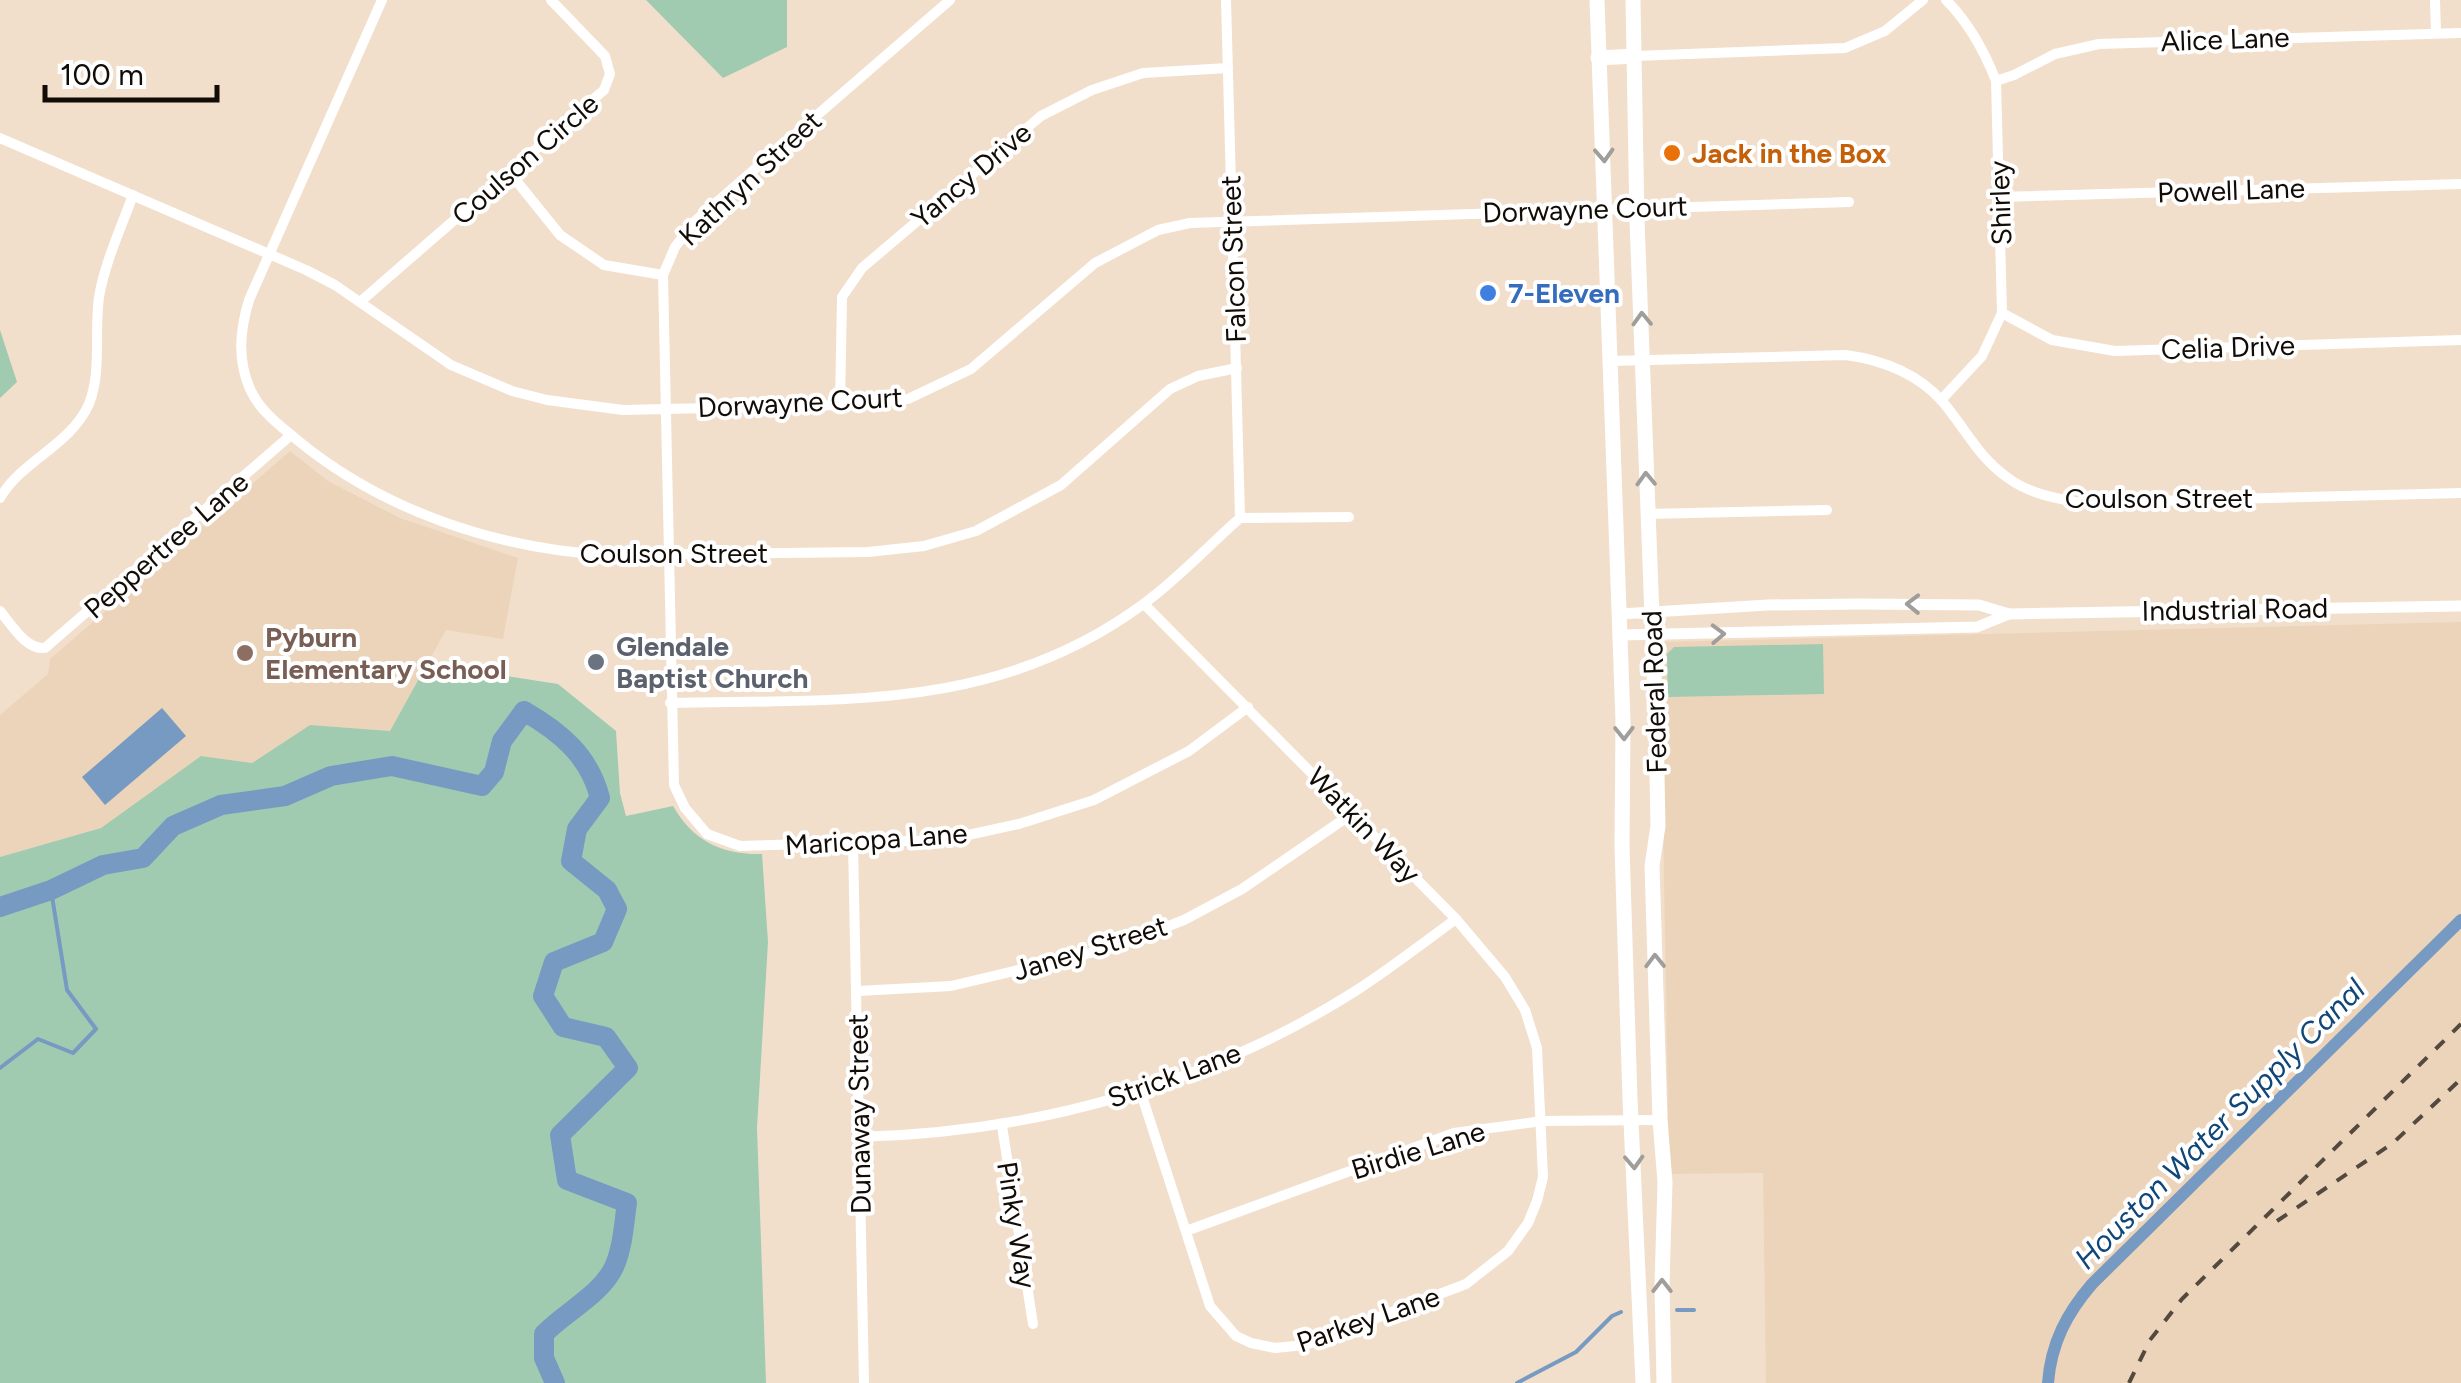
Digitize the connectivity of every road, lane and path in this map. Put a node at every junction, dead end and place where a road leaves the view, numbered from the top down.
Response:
1 (382, 0) edge
2 (551, 0) edge
3 (1226, 0) edge
4 (1597, 0) edge
5 (1633, 0) edge
6 (1923, 0) edge
7 (1946, 0) edge
8 (2435, 0) edge
9 (942, 2) edge
10 (2436, 33) junction
11 (2461, 33) edge
12 (1635, 56) junction
13 (1598, 58) junction
14 (1228, 68) junction
15 (1996, 81) junction
16 (0, 138) edge
17 (510, 173) junction
18 (2461, 184) edge
19 (133, 195) junction
20 (2000, 196) junction
21 (1848, 202) dead end
22 (1636, 207) junction
23 (1606, 208) junction
24 (1230, 220) junction
25 (270, 253) junction
26 (663, 275) junction
27 (360, 302) junction
28 (2002, 313) junction
29 (2461, 340) edge
30 (1610, 360) junction
31 (1643, 360) junction
32 (1237, 368) junction
33 (1942, 400) junction
34 (840, 406) junction
35 (664, 410) junction
36 (291, 434) junction
37 (2461, 493) edge
38 (0, 498) edge
39 (1827, 510) dead end
40 (1647, 514) junction
41 (1240, 518) junction
42 (1349, 518) dead end
43 (668, 556) junction
44 (1144, 604) junction
45 (1859, 604) junction
46 (2461, 606) edge
47 (1652, 610) junction
48 (0, 611) edge
49 (1620, 614) junction
50 (2009, 614) junction
51 (1859, 630) junction
52 (1620, 636) junction
53 (1653, 636) junction
54 (670, 703) junction
55 (1248, 707) junction
56 (1353, 813) junction
57 (714, 837) joint
58 (853, 844) junction
59 (1653, 883) junction
60 (1624, 884) junction
61 (1456, 919) junction
62 (858, 991) junction
63 (1540, 1075) joint
64 (1141, 1093) junction
65 (1631, 1120) junction
66 (1660, 1120) junction
67 (1542, 1122) junction
68 (1002, 1126) junction
69 (857, 1137) junction
70 (1186, 1231) junction
71 (1033, 1324) dead end
72 (1666, 1379) edge
73 (864, 1383) edge
74 (1643, 1383) edge

1 - 25 street
2 - 17 street, Coulson Circle
3 - 14 street, Falcon Street
4 - 13 main road, Federal Road
5 - 12 main road, Federal Road
6 - 12 street
7 - 15 street, Shirley
8 - 10 street
9 - 26 street, Kathryn Street
10 - 11 street, Alice Lane
10 - 15 street, Alice Lane
12 - 13 main road
12 - 22 main road, Federal Road
13 -> 23 main road, Federal Road
14 - 24 street, Falcon Street
14 - 34 street, Yancy Drive
15 - 20 street, Shirley
16 - 19 street, Dorwayne Court
17 - 26 street
17 - 27 street, Coulson Circle
18 - 20 street, Powell Lane
19 - 25 street, Dorwayne Court
19 - 38 street
20 - 28 street, Shirley
21 - 22 street, Dorwayne Court
22 - 23 street, Dorwayne Court
31 -> 22 main road, Federal Road
23 - 24 street, Dorwayne Court
23 - 30 main road, Federal Road
24 - 32 street, Falcon Street
24 - 34 street, Dorwayne Court
25 - 27 street, Dorwayne Court
25 - 36 street, Coulson Street
26 - 35 street, Kathryn Street
27 - 35 street, Dorwayne Court
28 - 29 street, Celia Drive
28 - 33 street, Shirley
30 - 31 street, Coulson Street
30 - 49 main road, Federal Road
31 - 33 street, Coulson Street
40 -> 31 main road, Federal Road
32 - 41 street, Falcon Street
32 - 43 street, Coulson Street
33 - 37 street, Coulson Street
34 - 35 street, Dorwayne Court
35 - 43 street, Kathryn Street
36 - 43 street, Coulson Street
36 - 48 street, Peppertree Lane
39 - 40 street
40 - 47 main road, Federal Road
41 - 42 street
41 - 44 street
43 - 54 street, Kathryn Street
44 - 54 street
44 - 55 street, Watkin Way
45 - 47 street, Industrial Road
50 -> 45 street, Industrial Road
45 - 51 street
46 - 50 street, Industrial Road
47 - 49 street, Industrial Road
47 - 53 main road, Federal Road
49 - 52 main road, Federal Road
50 - 51 street, Industrial Road
53 -> 51 street, Industrial Road
52 - 53 street, Industrial Road
52 -> 60 main road, Federal Road
53 - 59 main road, Federal Road
54 - 57 street, Kathryn Street
55 - 56 street, Watkin Way
55 - 58 street, Maricopa Lane
56 - 61 street, Watkin Way
56 - 62 street, Janey Street
57 - 58 street, Maricopa Lane
58 - 62 street, Dunaway Street
59 - 60 main road
66 -> 59 main road, Federal Road
60 - 65 main road, Federal Road
61 - 63 street, Watkin Way
61 - 64 street, Strick Lane
62 - 69 street, Dunaway Street
63 - 67 street, Parkey Lane
64 - 68 street, Strick Lane
64 - 70 street, Parkey Lane
65 - 66 street, Birdie Lane
65 - 67 street, Birdie Lane
65 -> 74 main road, Federal Road
72 -> 66 main road, Federal Road
67 - 70 street, Birdie Lane
67 - 70 street, Parkey Lane
68 - 69 street, Strick Lane
68 - 71 street, Pinky Way
69 - 73 street, Dunaway Street

